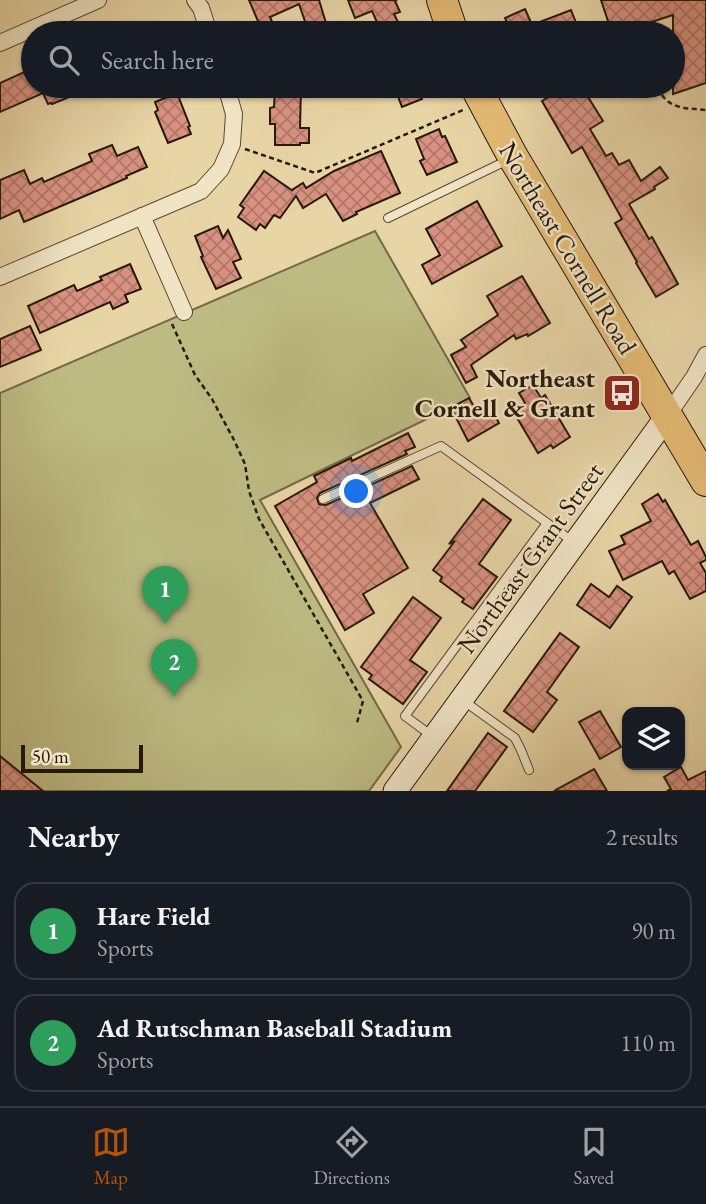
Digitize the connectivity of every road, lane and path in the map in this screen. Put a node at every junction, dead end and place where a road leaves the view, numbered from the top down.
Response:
1 (98, 0) edge
2 (195, 0) edge
3 (442, 0) edge
4 (50, 21) edge
5 (205, 21) edge
6 (449, 21) edge
7 (21, 34) edge
8 (0, 43) edge
9 (229, 98) edge
10 (469, 98) edge
11 (665, 98) edge
12 (706, 110) edge
13 (232, 144) junction
14 (513, 157) junction
15 (142, 216) junction
16 (388, 218) dead end
17 (0, 277) edge
18 (177, 317) joint
19 (706, 355) edge
20 (668, 415) junction
21 (706, 481) edge
22 (323, 499) dead end
23 (547, 523) junction
24 (575, 543) junction
25 (462, 699) junction
26 (357, 723) dead end
27 (434, 738) junction
28 (529, 770) dead end
29 (395, 791) edge

1 - 4 street
2 - 5 street
3 - 6 highway
7 - 8 street
9 - 13 street
10 - 13 path
10 - 14 highway, Northeast Cornell Road
11 - 12 path
13 - 15 street
14 - 16 lane
14 - 20 highway, Northeast Cornell Road
15 - 17 street
15 - 18 street
18 - 26 path
19 - 20 street, Northeast Grant Street
20 - 21 highway, Northeast Cornell Road
20 - 24 street, Northeast Grant Street
22 - 23 lane
23 - 24 lane
23 - 27 lane
24 - 25 street, Northeast Grant Street
25 - 27 street, Northeast Grant Street
25 - 28 lane
27 - 29 street, Northeast Grant Street

